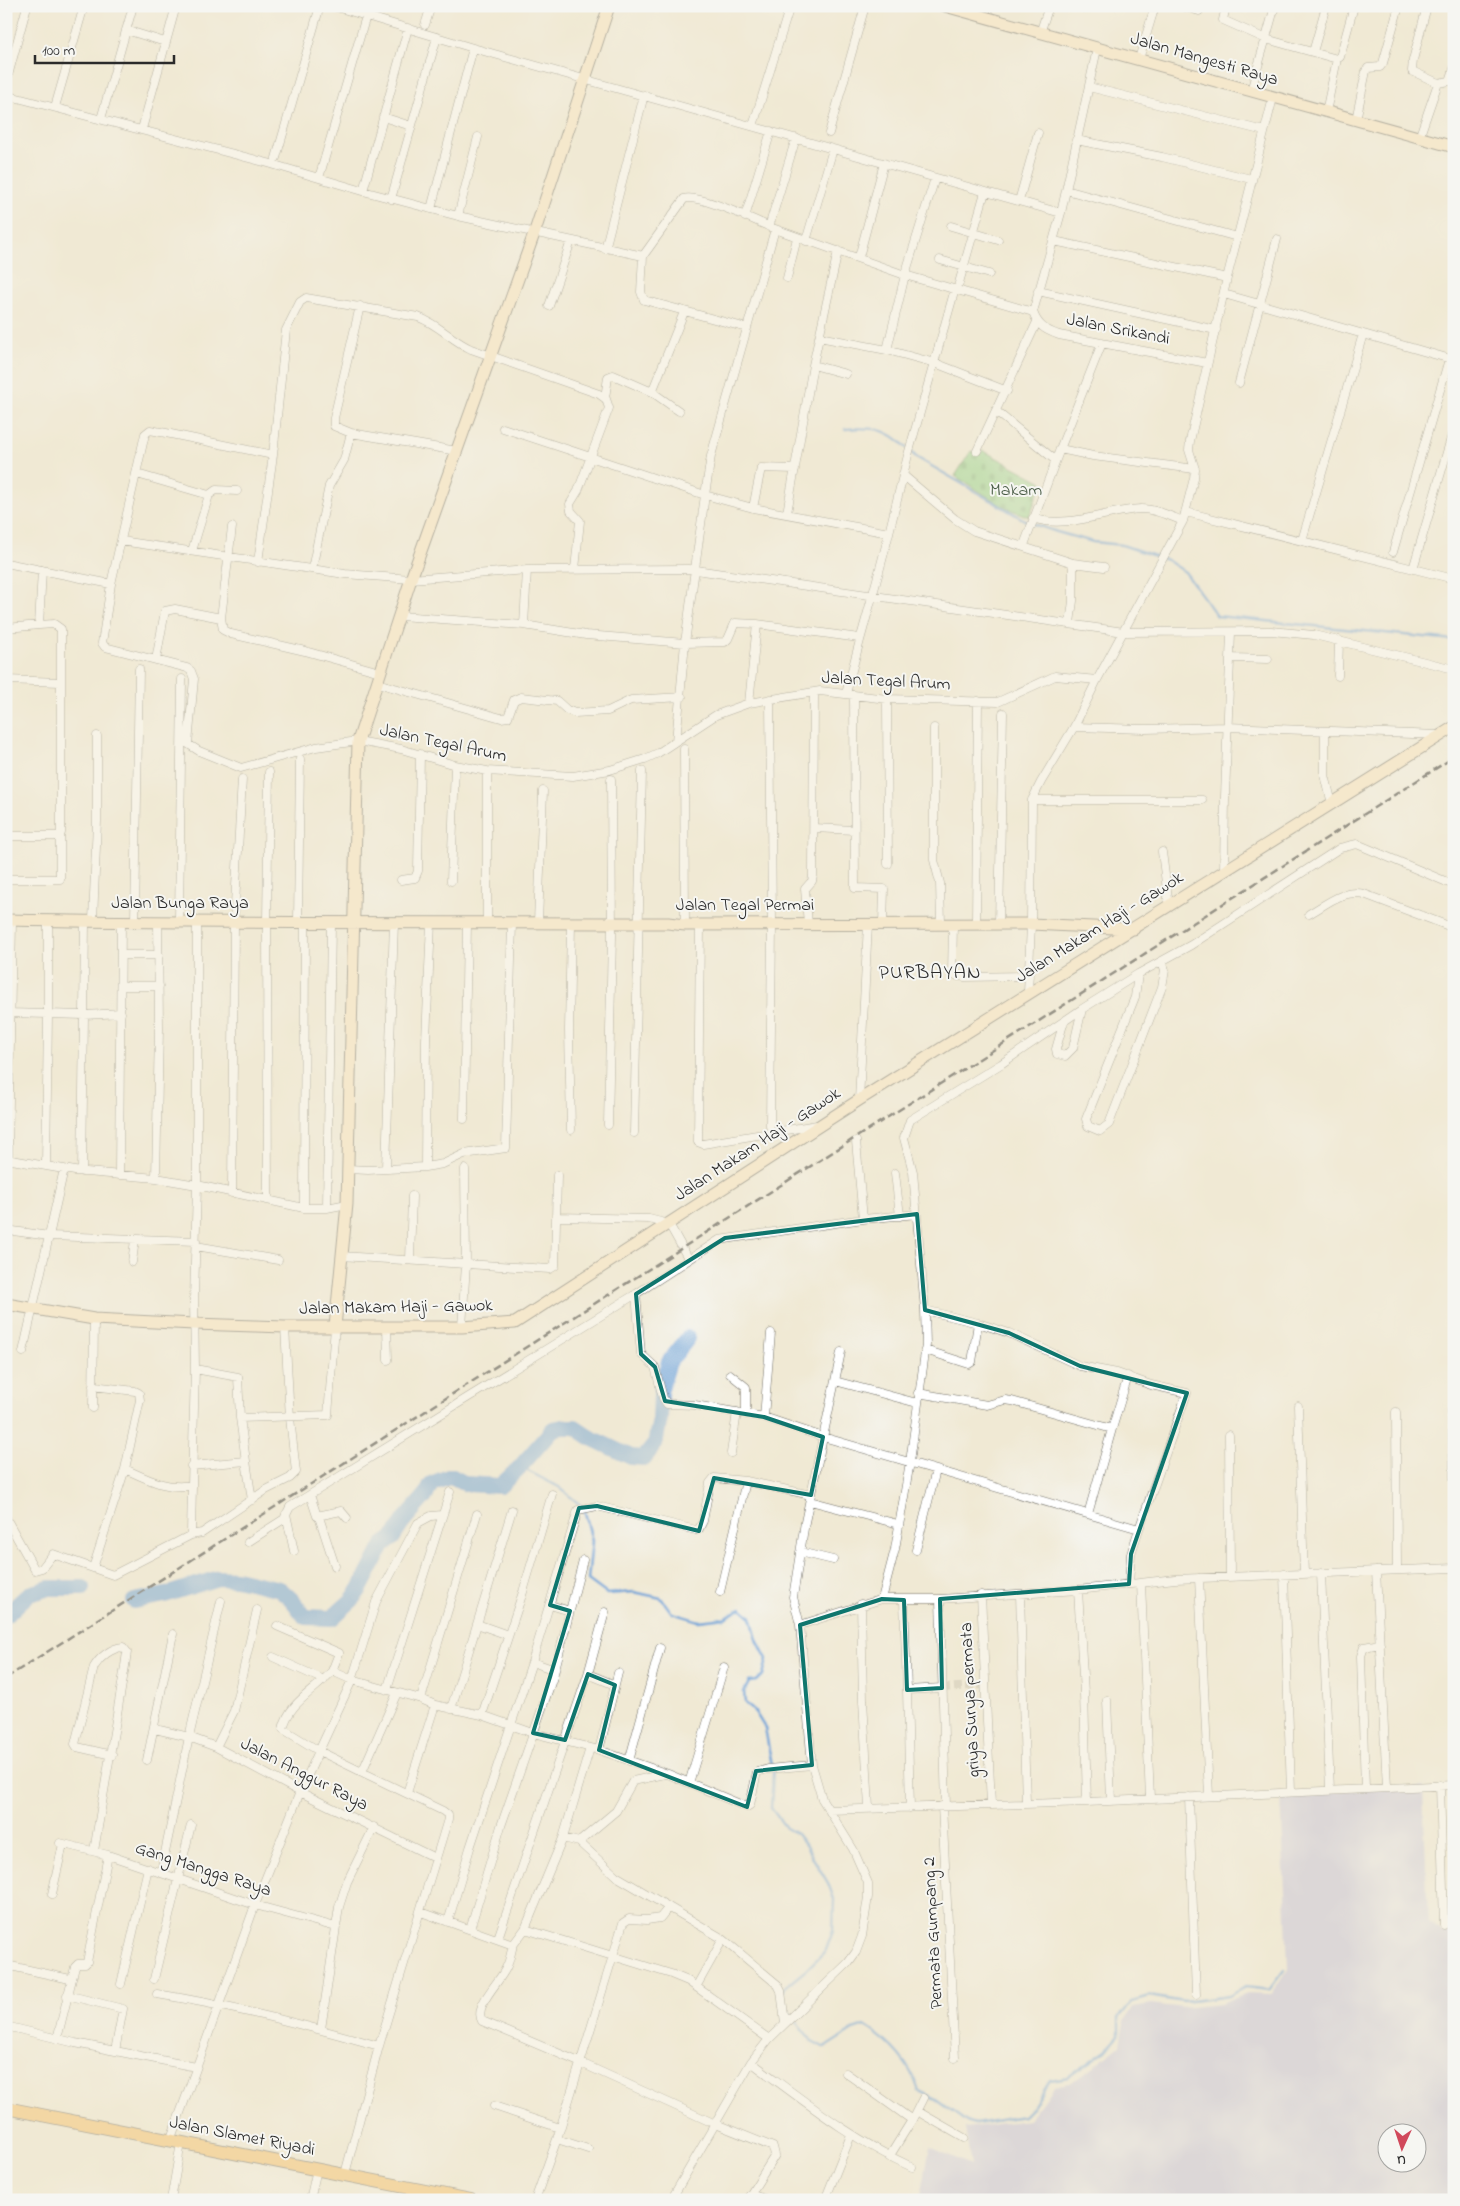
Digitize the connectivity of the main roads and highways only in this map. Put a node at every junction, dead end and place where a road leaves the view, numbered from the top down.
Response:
1 (6, 2108) edge
2 (458, 2199) edge
3 (471, 2200) edge

1 - 2 main road, Jalan Slamet Riyadi
2 - 3 main road, Jalan Slamet Riyadi

